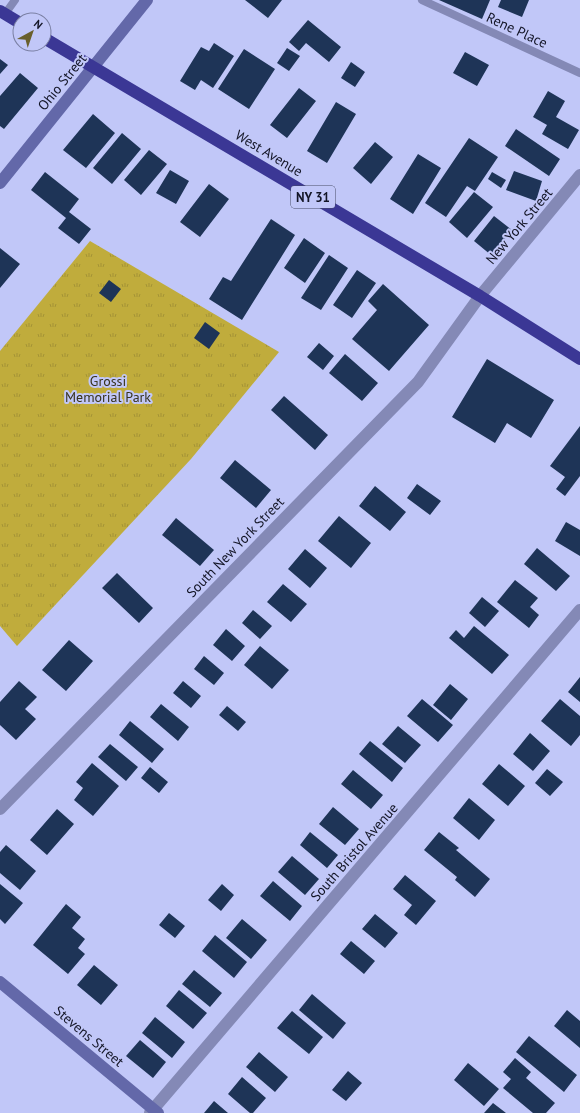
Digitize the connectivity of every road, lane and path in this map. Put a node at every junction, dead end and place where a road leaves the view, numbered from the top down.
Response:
1 (15, 0) edge
2 (147, 0) edge
3 (422, 0) edge
4 (2, 13) edge
5 (12, 19) edge
6 (52, 43) edge
7 (94, 67) junction
8 (580, 73) edge
9 (580, 175) edge
10 (0, 183) edge
11 (480, 296) junction
12 (580, 359) edge
13 (580, 610) edge
14 (0, 809) edge
15 (0, 982) edge
16 (154, 1112) edge

1 - 4 lane
2 - 7 street, Ohio Street
3 - 8 lane, Rene Place
4 - 5 highway
6 - 7 highway, West Avenue / NY 31
7 - 10 street, Ohio Street
7 - 11 highway, West Avenue / NY 31
9 - 11 street, New York Street
11 - 12 highway, West Avenue / NY 31
11 - 14 street, South New York Street
13 - 16 street, South Bristol Avenue
15 - 16 street, Stevens Street

